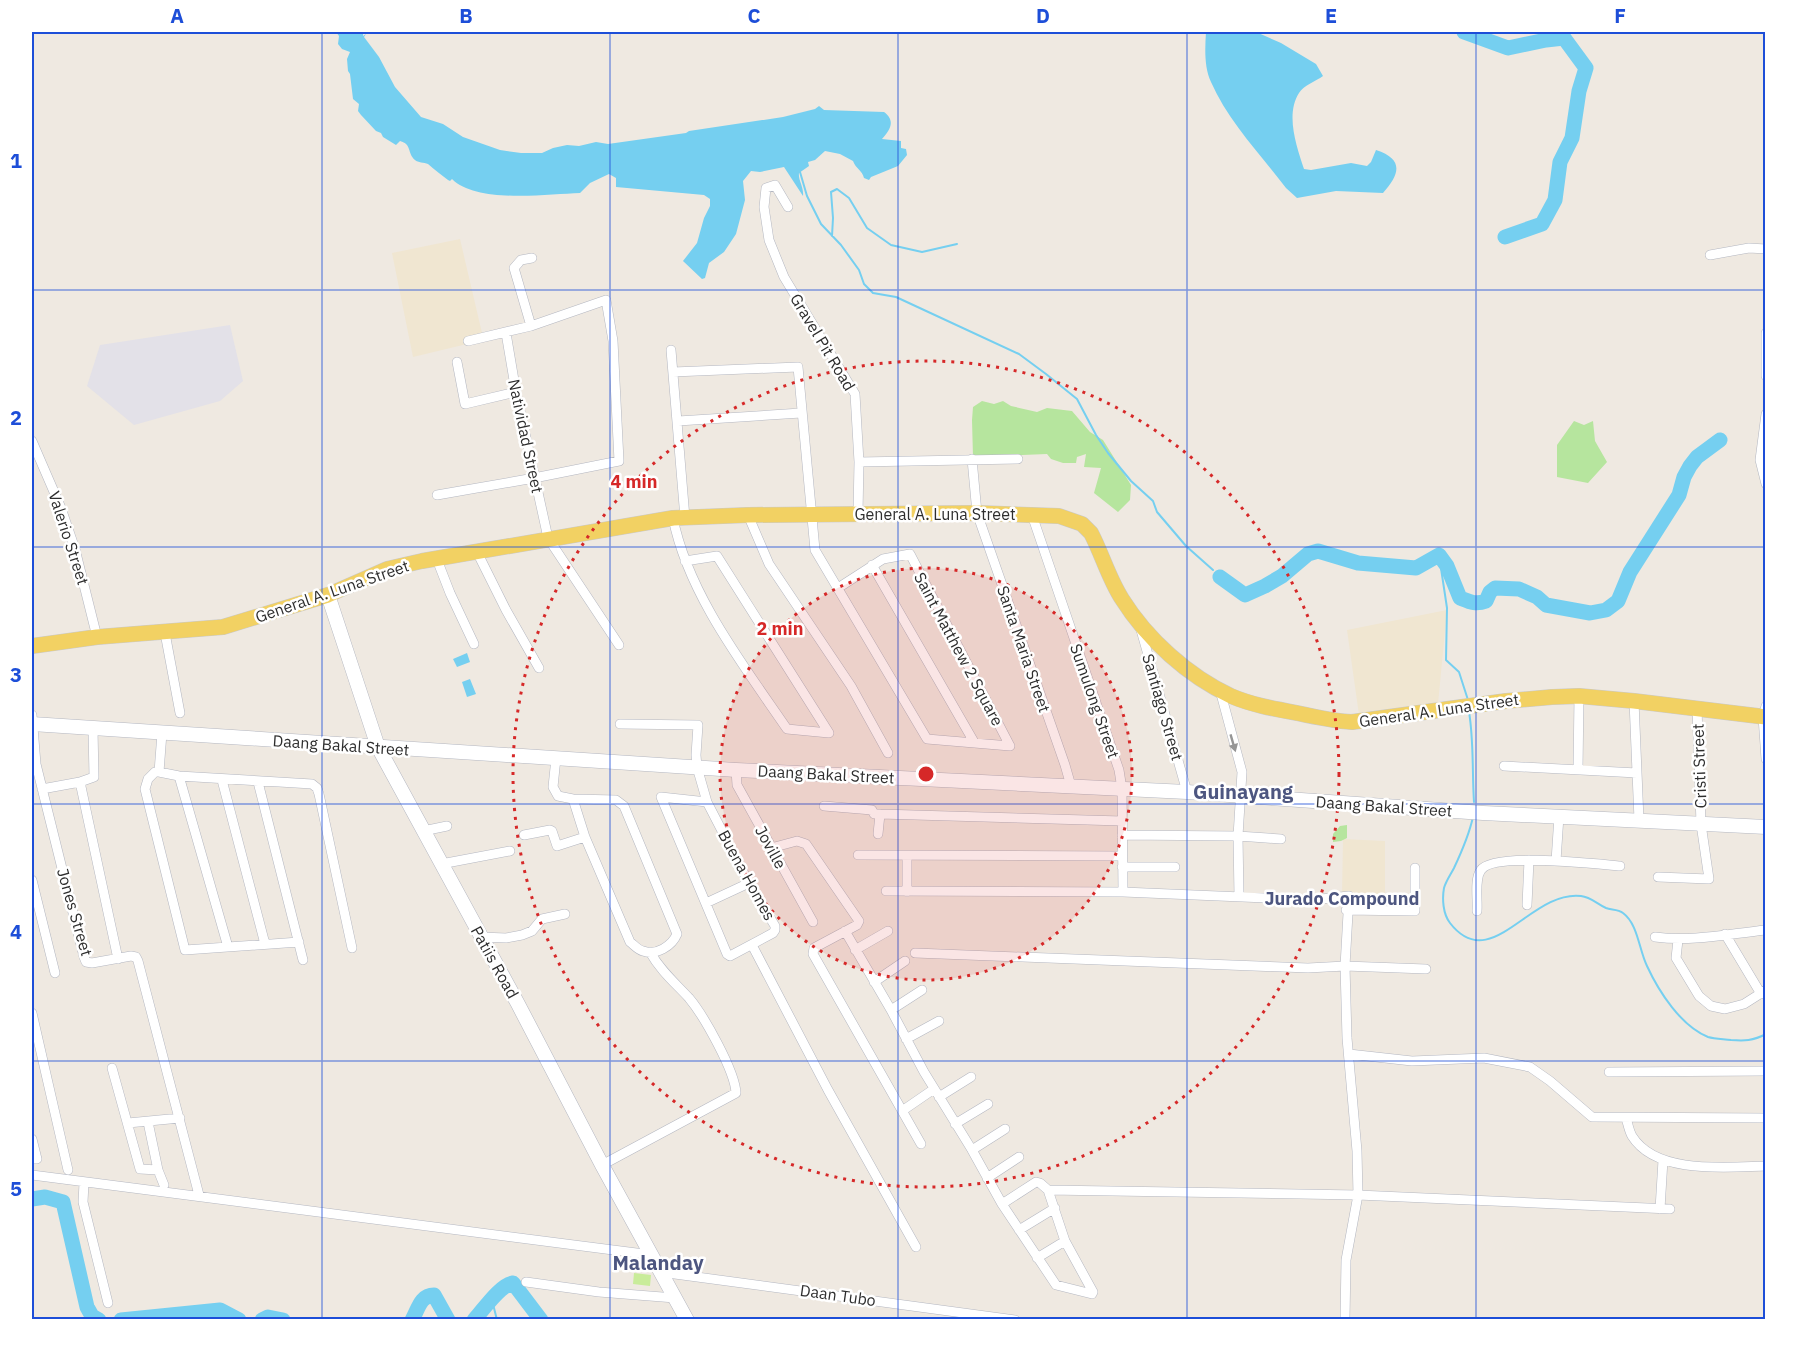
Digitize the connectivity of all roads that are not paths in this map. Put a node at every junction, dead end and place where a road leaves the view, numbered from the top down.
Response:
1 (788, 207) dead end
2 (1766, 249) edge
3 (1710, 255) dead end
4 (532, 258) dead end
5 (531, 326) junction
6 (506, 333) junction
7 (1766, 333) edge
8 (468, 340) dead end
9 (671, 350) dead end
10 (457, 362) dead end
11 (673, 372) junction
12 (1766, 376) edge
13 (516, 392) junction
14 (801, 412) junction
15 (1766, 414) edge
16 (678, 421) junction
17 (32, 441) edge
18 (972, 459) junction
19 (1018, 459) dead end
20 (859, 462) junction
21 (534, 478) junction
22 (1766, 484) edge
23 (438, 495) dead end
24 (858, 513) junction
25 (977, 513) junction
26 (813, 514) junction
27 (747, 515) junction
28 (1032, 515) junction
29 (679, 518) junction
30 (548, 538) junction
31 (477, 552) junction
32 (436, 557) junction
33 (685, 561) junction
34 (872, 565) junction
35 (838, 588) junction
36 (328, 595) junction
37 (1138, 621) junction
38 (165, 633) junction
39 (97, 638) junction
40 (474, 644) dead end
41 (619, 645) dead end
42 (32, 646) edge
43 (539, 668) dead end
44 (1221, 690) junction
45 (1579, 696) junction
46 (1634, 701) junction
47 (1696, 708) junction
48 (180, 713) dead end
49 (1764, 713) edge
50 (32, 721) edge
51 (620, 724) dead end
52 (93, 729) junction
53 (162, 733) junction
54 (974, 742) junction
55 (378, 747) junction
56 (888, 753) dead end
57 (556, 758) junction
58 (1766, 759) edge
59 (1504, 766) dead end
60 (697, 767) junction
61 (736, 770) junction
62 (1578, 770) junction
63 (159, 772) junction
64 (1637, 772) junction
65 (179, 776) junction
66 (222, 780) junction
67 (80, 782) junction
68 (258, 782) junction
69 (1071, 786) junction
70 (42, 789) junction
71 (1122, 789) junction
72 (1187, 792) junction
73 (1240, 796) junction
74 (573, 799) junction
75 (707, 802) junction
76 (824, 806) dead end
77 (879, 814) junction
78 (1559, 816) junction
79 (1639, 820) junction
80 (1122, 821) junction
81 (1701, 824) junction
82 (447, 826) dead end
83 (1766, 827) edge
84 (423, 831) junction
85 (878, 834) dead end
86 (524, 835) dead end
87 (1122, 835) junction
88 (1238, 836) junction
89 (585, 837) junction
90 (1281, 839) dead end
91 (771, 848) junction
92 (510, 851) dead end
93 (858, 855) dead end
94 (907, 856) junction
95 (1122, 856) junction
96 (1529, 860) junction
97 (1556, 861) junction
98 (441, 864) junction
99 (1620, 866) dead end
100 (1122, 867) junction
101 (1175, 867) dead end
102 (1415, 868) dead end
103 (1658, 877) dead end
104 (32, 880) edge
105 (749, 883) junction
106 (886, 891) dead end
107 (907, 892) junction
108 (1123, 892) junction
109 (1239, 897) junction
110 (706, 903) junction
111 (1527, 905) dead end
112 (1346, 910) junction
113 (1477, 911) dead end
114 (565, 914) dead end
115 (813, 922) dead end
116 (1766, 930) edge
117 (845, 931) junction
118 (888, 931) dead end
119 (1725, 934) junction
120 (481, 937) junction
121 (1654, 937) dead end
122 (1678, 940) junction
123 (299, 942) junction
124 (265, 944) junction
125 (752, 945) junction
126 (228, 947) junction
127 (352, 948) dead end
128 (855, 950) junction
129 (650, 952) junction
130 (915, 953) dead end
131 (118, 959) junction
132 (303, 960) dead end
133 (906, 961) dead end
134 (1345, 966) junction
135 (1426, 969) dead end
136 (55, 973) dead end
137 (874, 982) junction
138 (922, 990) dead end
139 (1763, 992) edge
140 (891, 1010) junction
141 (32, 1013) edge
142 (939, 1021) dead end
143 (906, 1039) junction
144 (1349, 1054) junction
145 (112, 1068) dead end
146 (1766, 1071) edge
147 (1609, 1072) dead end
148 (971, 1077) dead end
149 (937, 1093) junction
150 (988, 1104) dead end
151 (902, 1111) junction
152 (180, 1118) junction
153 (1626, 1118) junction
154 (1766, 1118) edge
155 (148, 1122) junction
156 (128, 1123) junction
157 (955, 1124) junction
158 (1005, 1129) dead end
159 (32, 1138) edge
160 (921, 1144) dead end
161 (972, 1150) junction
162 (1019, 1157) dead end
163 (34, 1159) edge
164 (1663, 1160) junction
165 (602, 1165) junction
166 (1766, 1166) edge
167 (68, 1170) dead end
168 (158, 1170) junction
169 (36, 1173) edge
170 (987, 1178) junction
171 (84, 1183) junction
172 (164, 1185) dead end
173 (1048, 1190) junction
174 (1358, 1195) junction
175 (199, 1196) junction
176 (1002, 1204) junction
177 (1055, 1208) junction
178 (1019, 1230) junction
179 (1065, 1241) junction
180 (916, 1247) dead end
181 (652, 1255) junction
182 (1037, 1258) junction
183 (660, 1272) junction
184 (526, 1282) dead end
185 (675, 1298) junction
186 (108, 1303) dead end
187 (993, 1318) edge
188 (687, 1320) edge
189 (1015, 1320) edge
190 (1345, 1320) edge

1 - 20 street, Gravel Pit Road
2 - 3 street
4 - 5 street
5 - 6 street
5 - 21 street
6 - 8 street
6 - 13 street, Natividad Street
7 - 12 street
9 - 11 street
10 - 13 street
11 - 14 street, Saint Matthew 2 Square
11 - 16 street
13 - 21 street, Natividad Street
14 - 16 street
14 - 26 street, Saint Matthew 2 Square
15 - 22 street
16 - 29 street
17 - 39 street, Valerio Street
18 - 19 street
18 - 20 street
18 - 25 street, Santa Maria Street
20 - 24 street, Gravel Pit Road
21 - 23 street
21 - 30 street, Natividad Street
24 - 25 main road, General A. Luna Street
24 - 26 main road, General A. Luna Street
25 - 28 main road, General A. Luna Street
25 - 69 street, Santa Maria Street
26 - 27 main road, General A. Luna Street
26 - 35 street, Saint Matthew 2 Square
27 - 29 main road, General A. Luna Street
27 - 56 street
28 - 37 main road, General A. Luna Street
28 - 71 street, Sumulong Street
29 - 30 main road, General A. Luna Street
29 - 33 street
30 - 31 main road, General A. Luna Street
30 - 41 street
31 - 32 main road, General A. Luna Street
31 - 43 street
32 - 36 main road, General A. Luna Street
32 - 40 street
33 - 33 street
34 - 35 street, Saint Matthew 2 Square
34 - 54 street, Saint Matthew 2 Square
34 - 54 street, Saint Matthew 2 Square
35 - 54 street, Saint Matthew 2 Square
36 - 38 main road, General A. Luna Street
36 - 55 street, Patiis Road
37 - 44 main road, General A. Luna Street
37 - 72 street, Santiago Street
38 - 39 main road, General A. Luna Street
38 - 48 street
39 - 42 main road, General A. Luna Street
44 - 45 main road, General A. Luna Street
44 -> 73 street
45 - 46 main road, General A. Luna Street
45 - 62 street
46 - 47 main road, General A. Luna Street
46 - 64 street
47 - 49 main road, General A. Luna Street
47 - 81 street, Cristi Street
49 - 58 street
50 - 52 street, Daang Bakal Street
50 - 70 street, Jones Street
51 - 60 street, Buena Homes
52 - 53 street, Daang Bakal Street
52 - 67 street
53 - 55 street, Daang Bakal Street
53 - 63 street
55 - 57 street, Daang Bakal Street
55 - 84 street, Patiis Road
57 - 60 street, Daang Bakal Street
57 - 74 street
59 - 62 street
60 - 61 street, Daang Bakal Street
60 - 75 street, Buena Homes
61 - 69 street, Daang Bakal Street
61 - 91 street, Joville
62 - 64 street
63 - 65 street
63 - 126 street
64 - 79 street
65 - 66 street
65 - 126 street
66 - 68 street
66 - 124 street
67 - 70 street
67 - 131 street
68 - 123 street
68 - 127 street
69 - 71 street, Daang Bakal Street
70 - 131 street, Jones Street
71 - 72 street, Daang Bakal Street
71 - 80 street, Sumulong Street
72 - 73 street, Daang Bakal Street
73 - 78 street, Daang Bakal Street
73 - 88 street
74 - 89 street
74 - 129 street
75 - 105 street, Buena Homes
75 - 110 street
76 - 77 street
77 - 80 street
77 - 85 street
78 - 79 street, Daang Bakal Street
78 - 97 street
79 - 81 street, Daang Bakal Street
80 - 87 street, Sumulong Street
81 - 83 street, Daang Bakal Street
81 - 103 street, Cristi Street
82 - 84 street
84 - 98 street, Patiis Road
86 - 89 street
87 - 88 street
87 - 95 street, Sumulong Street
88 - 90 street
88 - 109 street
89 - 129 street
91 - 115 street, Joville
91 - 117 street
92 - 98 street
93 - 94 street
94 - 95 street
94 - 107 street
95 - 100 street, Sumulong Street
96 - 97 street
96 - 111 street
96 - 113 street
97 - 99 street
98 - 120 street, Patiis Road
100 - 101 street
100 - 108 street, Sumulong Street
102 - 112 street
104 - 136 street
105 - 110 street
105 - 125 street, Buena Homes
106 - 107 street
107 - 108 street
108 - 109 street
109 - 112 street
110 - 125 street, Buena Homes
112 - 134 street
114 - 120 street
116 - 119 street
117 - 128 street
117 - 151 street
118 - 128 street
119 - 122 street
119 - 139 street
120 - 165 street, Patiis Road
121 - 122 street
122 - 139 street
123 - 124 street
123 - 132 street
124 - 126 street
125 - 180 street
128 - 137 street
129 - 165 street
130 - 134 street
131 - 152 street, Jones Street
133 - 137 street
134 - 135 street
134 - 144 street
137 - 140 street
138 - 140 street
140 - 143 street
141 - 167 street
142 - 143 street
143 - 149 street
144 - 153 street
144 - 174 street
145 - 156 street
146 - 147 street
148 - 149 street
149 - 151 street
149 - 157 street
150 - 157 street
151 - 160 street
152 - 155 street
152 - 175 street, Jones Street
153 - 154 street
153 - 164 street
155 - 156 street
155 - 168 street
156 - 168 street
157 - 161 street
158 - 161 street
159 - 163 street
161 - 170 street
162 - 170 street
163 - 169 street
164 - 166 street
164 - 174 street
165 - 181 street, Patiis Road
168 - 172 street
169 - 171 street
170 - 176 street
171 - 175 street
171 - 186 street
173 - 174 street
173 - 176 street
173 - 177 street
174 - 190 street
175 - 181 street
176 - 178 street
177 - 178 street
177 - 179 street
178 - 182 street
179 - 182 street
179 - 182 street
181 - 183 street, Patiis Road
183 - 185 street, Patiis Road
183 - 187 street, Daan Tubo
184 - 185 street
185 - 188 street, Patiis Road
187 - 189 street, Daan Tubo

